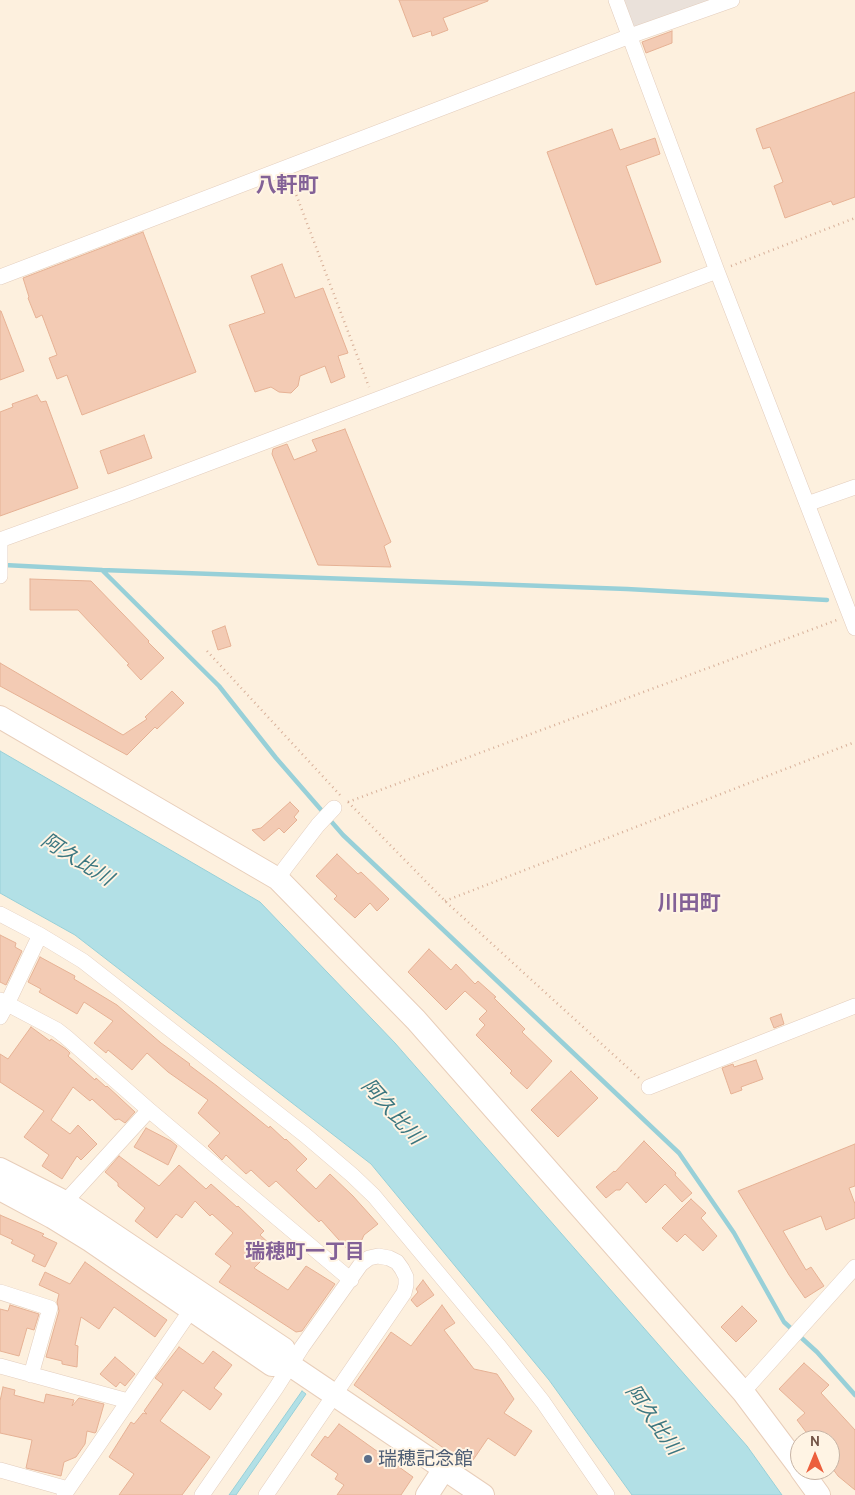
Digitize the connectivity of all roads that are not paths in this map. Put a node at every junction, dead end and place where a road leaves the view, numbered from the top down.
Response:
1 (616, 0) edge
2 (732, 0) edge
3 (630, 36) junction
4 (718, 271) junction
5 (0, 277) edge
6 (854, 488) edge
7 (807, 504) junction
8 (0, 547) edge
9 (0, 575) edge
10 (853, 622) edge
11 (0, 717) edge
12 (341, 805) road end
13 (278, 879) junction
14 (0, 914) edge
15 (40, 935) junction
16 (855, 1006) edge
17 (2, 1007) edge
18 (649, 1087) road end
19 (149, 1110) junction
20 (0, 1169) edge
21 (0, 1189) edge
22 (66, 1202) junction
23 (855, 1267) edge
24 (351, 1280) junction
25 (0, 1292) edge
26 (191, 1310) junction
27 (290, 1365) junction
28 (0, 1366) edge
29 (31, 1375) junction
30 (743, 1392) junction
31 (335, 1394) junction
32 (128, 1401) junction
33 (790, 1454) edge
34 (444, 1469) junction
35 (0, 1470) edge
36 (809, 1480) edge
37 (66, 1492) edge
38 (202, 1495) edge
39 (266, 1495) edge
40 (427, 1495) edge
41 (483, 1495) edge
42 (607, 1495) edge
43 (820, 1495) edge

1 - 3 street
2 - 3 street
3 - 4 street
3 - 5 street
4 - 7 street
4 - 8 street
6 - 7 street
7 - 10 street
8 - 9 street
11 - 13 street
12 - 13 street
13 - 30 street
14 - 15 street
15 - 17 street
15 - 42 street
16 - 18 street
17 - 19 street
19 - 22 street
19 - 24 street
20 - 22 street
21 - 26 street
22 - 27 street
23 - 30 street
24 - 27 street
24 - 31 street
25 - 29 street
26 - 27 street
26 - 32 street
27 - 31 street
27 - 38 street
28 - 29 street
29 - 32 street
30 - 33 street
31 - 34 street
31 - 39 street
32 - 37 street
34 - 40 street
34 - 41 street
35 - 37 street
36 - 43 street

